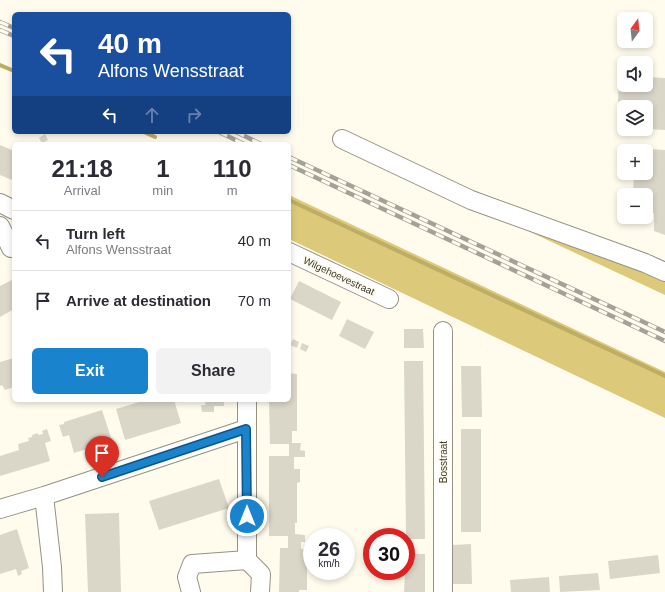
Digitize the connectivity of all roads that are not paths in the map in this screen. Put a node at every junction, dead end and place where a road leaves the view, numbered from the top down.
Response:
1 (342, 139) dead end
2 (0, 226) edge
3 (8, 250) edge
4 (291, 253) edge
5 (665, 272) edge
6 (389, 299) dead end
7 (443, 331) dead end
8 (247, 402) edge
9 (246, 429) junction
10 (44, 496) junction
11 (0, 509) edge
12 (247, 560) junction
13 (52, 592) edge
14 (191, 592) edge
15 (260, 592) edge
16 (443, 592) edge

1 - 5 street
2 - 3 street
4 - 6 street, Wilgehoevestraat
7 - 16 street, Bosstraat
8 - 9 street
9 - 10 street
9 - 12 street
10 - 11 street
10 - 13 street
12 - 14 street
12 - 15 street

